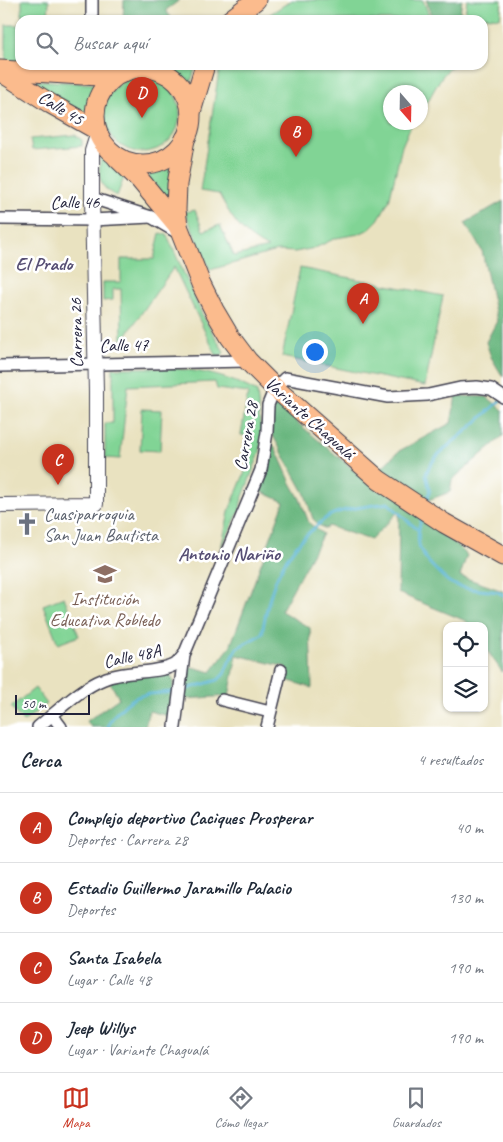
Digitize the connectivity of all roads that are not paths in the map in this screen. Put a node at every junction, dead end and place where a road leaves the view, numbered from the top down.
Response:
1 (92, 0) edge
2 (256, 0) edge
3 (92, 15) edge
4 (236, 15) edge
5 (129, 70) edge
6 (157, 70) edge
7 (204, 70) edge
8 (0, 71) edge
9 (96, 71) edge
10 (120, 74) junction
11 (191, 112) junction
12 (97, 131) junction
13 (184, 139) junction
14 (112, 152) junction
15 (92, 198) junction
16 (151, 217) junction
17 (0, 219) edge
18 (92, 220) junction
19 (179, 230) junction
20 (248, 361) junction
21 (96, 363) junction
22 (0, 366) edge
23 (275, 388) junction
24 (502, 396) edge
25 (0, 505) edge
26 (503, 556) edge
27 (184, 655) junction
28 (281, 670) dead end
29 (222, 700) dead end
30 (270, 712) junction
31 (52, 715) junction
32 (38, 727) edge
33 (61, 727) edge
34 (175, 727) edge
35 (267, 727) edge

1 - 3 street
2 - 4 main road
5 - 10 main road
6 - 11 main road
7 - 11 main road
8 - 9 main road, Calle 45
8 - 12 main road, Calle 45
9 - 10 main road, Calle 45
10 - 12 main road
11 - 13 main road
12 - 14 main road
12 - 15 street, Carrera 26
13 - 14 main road
13 - 19 main road, Variante Chagualá
14 - 19 main road, Variante Chagualá
15 - 16 street, Calle 46
15 - 18 street, Carrera 26
16 - 18 street, Calle 46
16 - 19 street, Calle 46
17 - 18 street, Calle 46
18 - 21 street, Carrera 26
19 - 20 main road, Variante Chagualá
20 - 21 street, Calle 47
20 - 23 main road, Variante Chagualá
21 - 22 street, Calle 47
21 - 25 street, Carrera 26
23 - 24 street, Carrera 28
23 - 26 main road, Variante Chagualá
23 - 27 street, Carrera 28
27 - 31 street, Calle 48A
27 - 34 street, Carrera 28
28 - 30 street
29 - 30 street
30 - 35 street
31 - 32 street, Calle 48A
31 - 33 street

